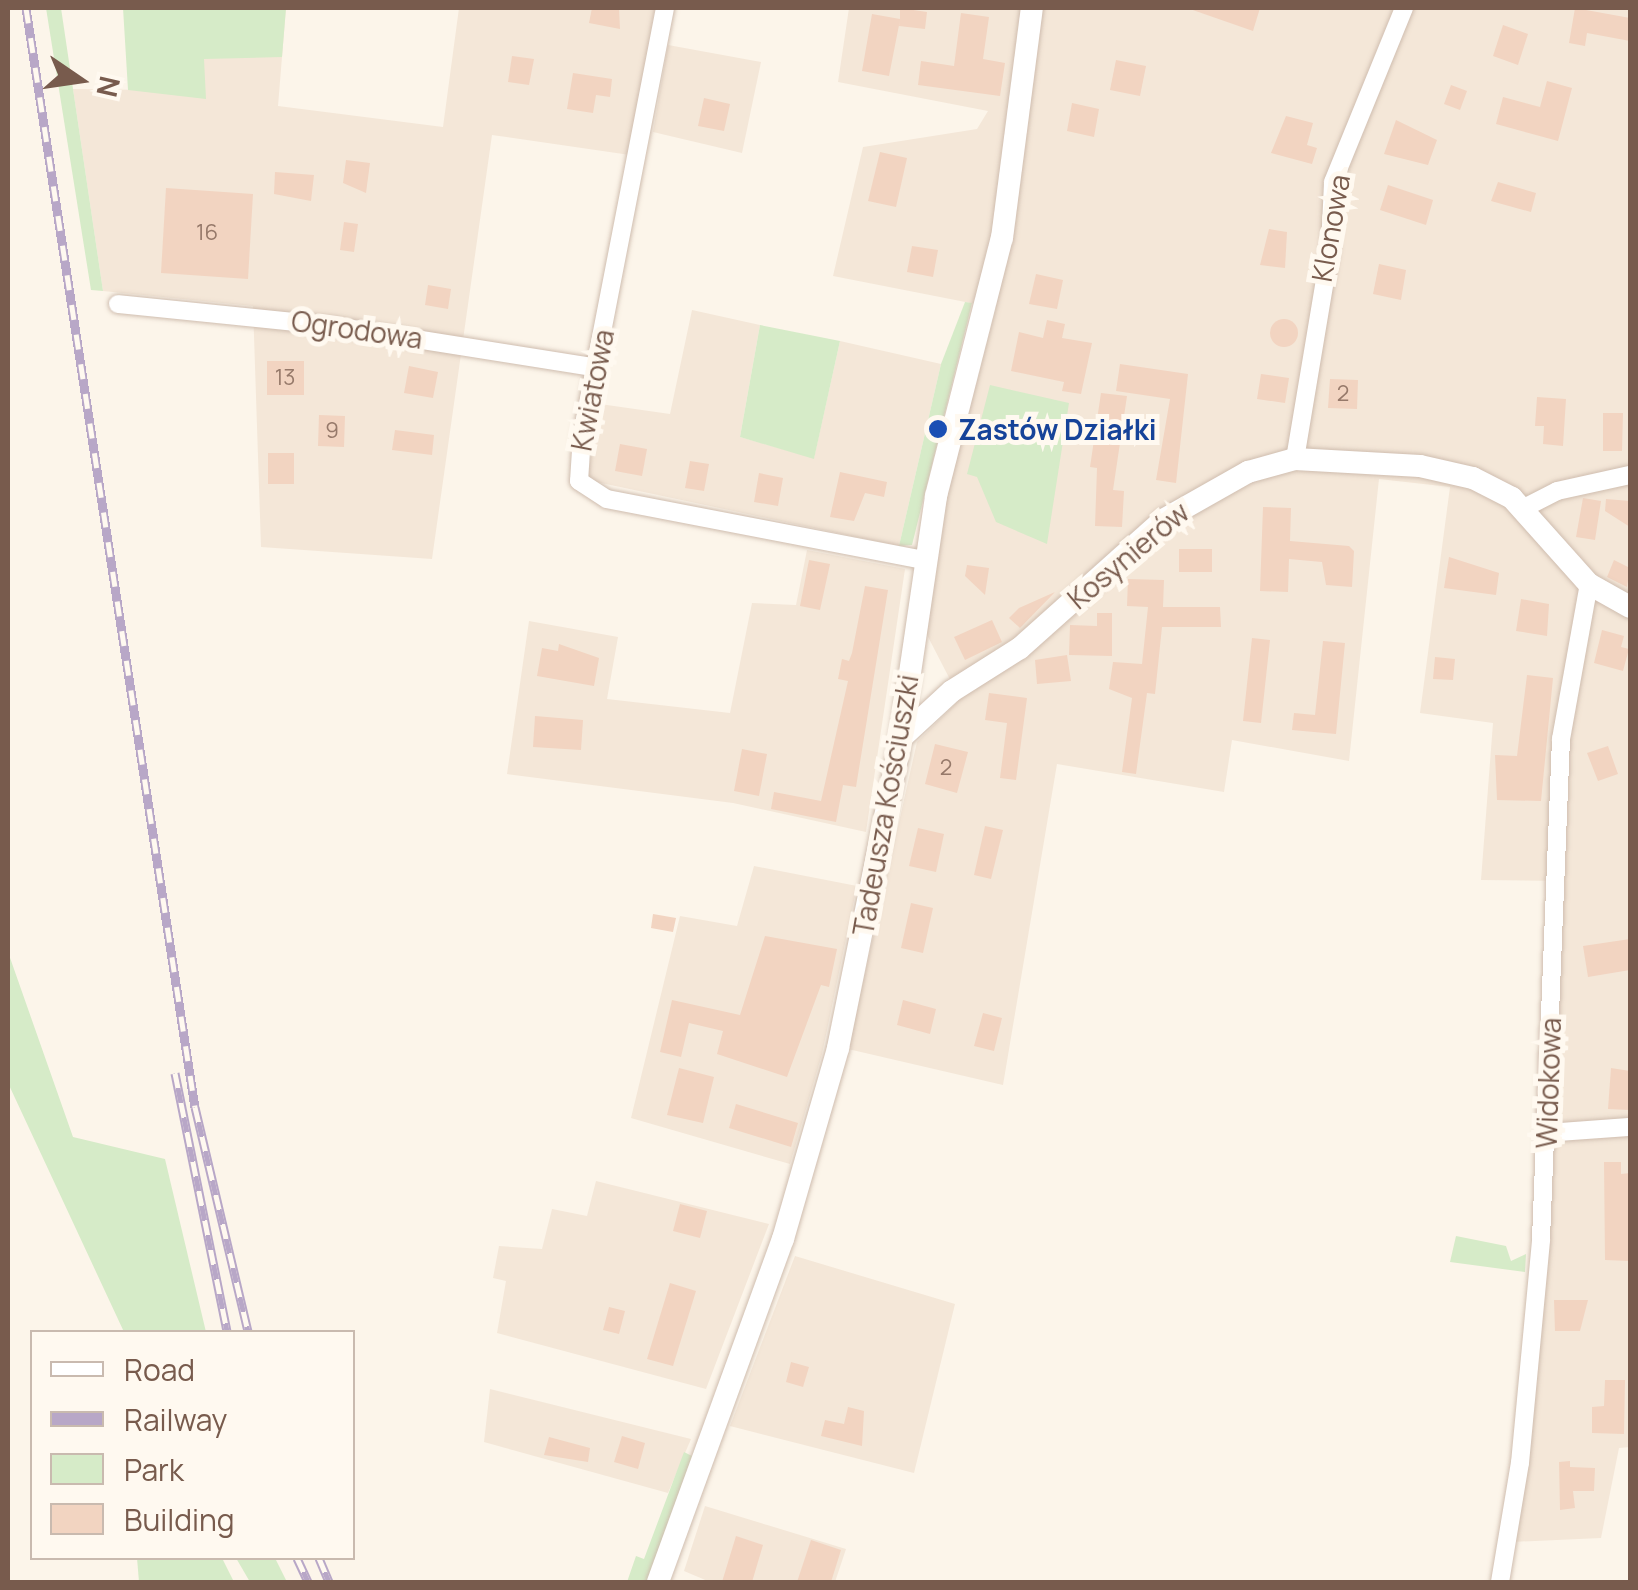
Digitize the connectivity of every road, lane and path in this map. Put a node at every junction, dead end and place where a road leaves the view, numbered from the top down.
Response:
1 (665, 8) edge
2 (1032, 8) edge
3 (1404, 8) edge
4 (118, 304) dead end
5 (594, 367) junction
6 (1296, 459) junction
7 (1630, 474) edge
8 (1522, 509) junction
9 (923, 560) junction
10 (1590, 584) junction
11 (1630, 607) edge
12 (908, 674) junction
13 (952, 691) junction
14 (901, 738) junction
15 (1630, 1126) edge
16 (1546, 1134) junction
17 (658, 1582) edge
18 (1500, 1582) edge

1 - 5 street, Kwiatowa
2 - 9 street, Tadeusza Kościuszki
3 - 6 street, Klonowa
4 - 5 street, Ogrodowa
5 - 9 street, Kwiatowa
6 - 8 street, Kosynierów
6 - 13 street, Kosynierów
7 - 8 street
8 - 10 street, Kosynierów
9 - 12 street, Tadeusza Kościuszki
10 - 11 street, Kosynierów
10 - 16 street, Widokowa
12 - 13 street
12 - 14 street, Tadeusza Kościuszki
13 - 14 street, Kosynierów
14 - 17 street, Tadeusza Kościuszki
15 - 16 street
16 - 18 street, Widokowa

